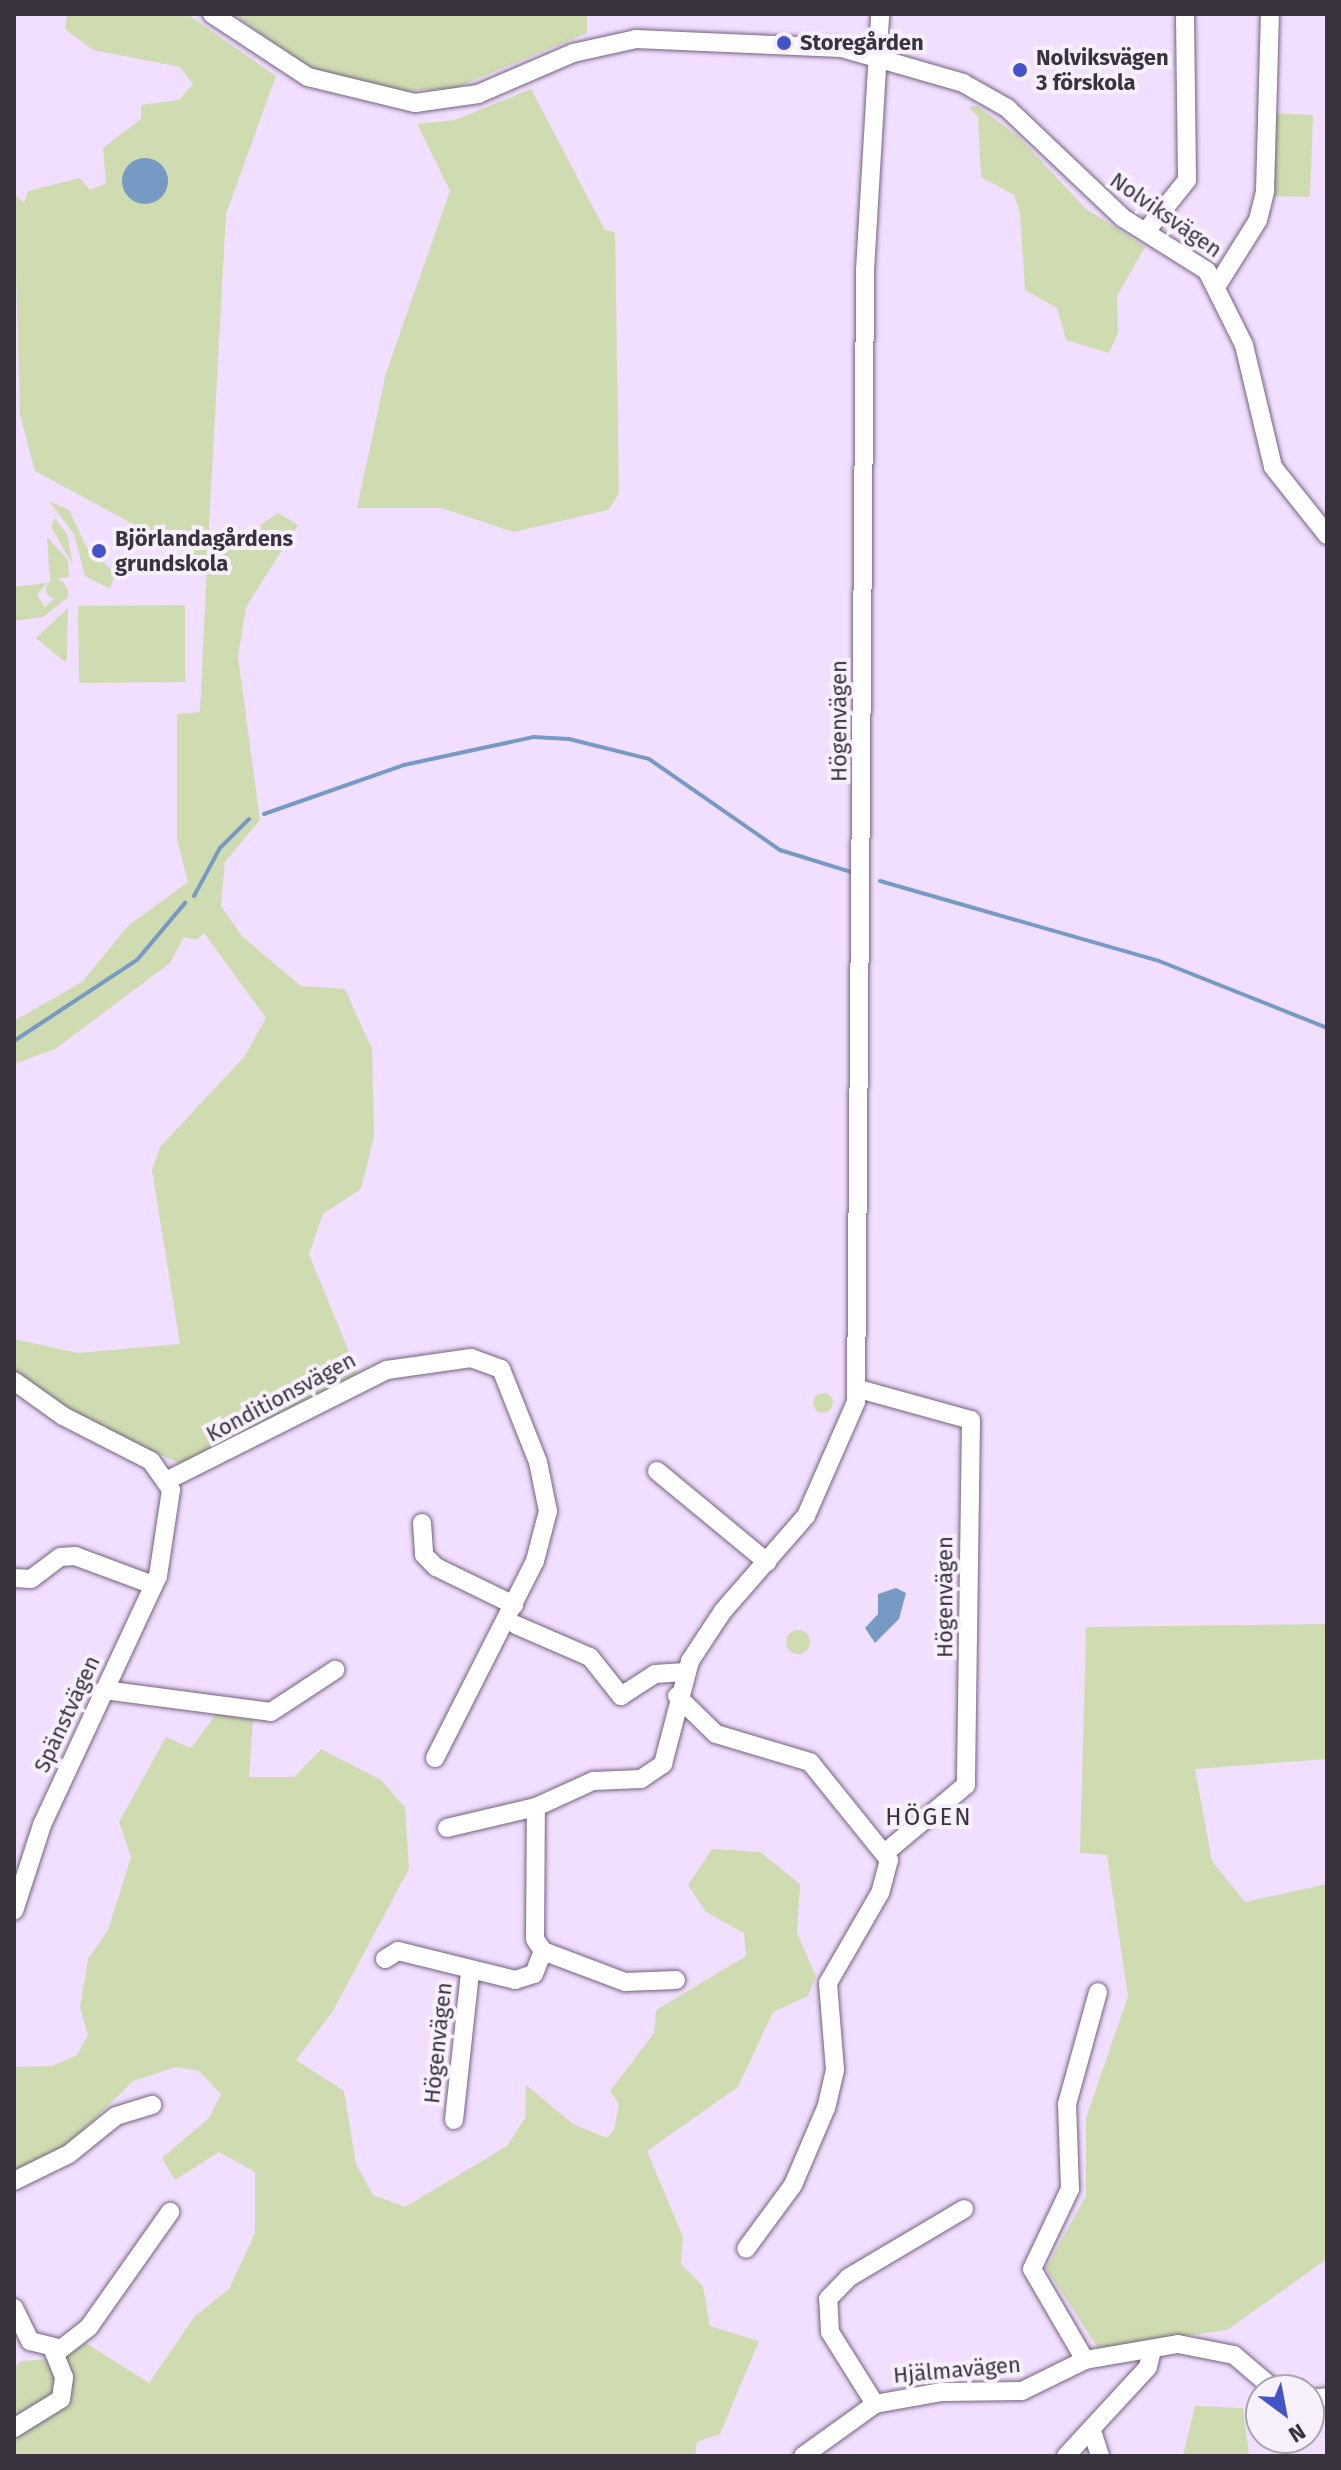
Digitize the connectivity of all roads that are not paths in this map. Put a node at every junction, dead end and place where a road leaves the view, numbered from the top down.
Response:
1 (212, 14) edge
2 (880, 14) edge
3 (1185, 14) edge
4 (1270, 14) edge
5 (873, 53) junction
6 (1147, 230) junction
7 (1218, 284) junction
8 (1327, 535) edge
9 (14, 1381) edge
10 (859, 1389) junction
11 (657, 1471) dead end
12 (168, 1480) junction
13 (422, 1523) dead end
14 (767, 1562) junction
15 (14, 1578) edge
16 (153, 1585) junction
17 (514, 1605) junction
18 (516, 1625) dead end
19 (335, 1670) dead end
20 (685, 1672) junction
21 (104, 1690) junction
22 (677, 1696) junction
23 (435, 1758) dead end
24 (536, 1807) junction
25 (447, 1828) dead end
26 (886, 1852) junction
27 (14, 1911) edge
28 (543, 1951) junction
29 (385, 1959) dead end
30 (470, 1972) junction
31 (676, 1980) dead end
32 (1098, 1992) dead end
33 (152, 2105) dead end
34 (454, 2120) dead end
35 (14, 2181) edge
36 (964, 2209) dead end
37 (170, 2212) dead end
38 (746, 2249) dead end
39 (14, 2308) edge
40 (52, 2348) junction
41 (1152, 2350) junction
42 (1085, 2360) junction
43 (1252, 2374) edge
44 (875, 2404) junction
45 (14, 2428) edge
46 (1092, 2431) junction
47 (803, 2456) edge
48 (1066, 2456) edge
49 (1100, 2456) edge

1 - 5 street, Nolviksvägen
2 - 5 street, Högenvägen
3 - 6 street
4 - 7 street
5 - 6 street, Nolviksvägen
5 - 10 street, Högenvägen
6 - 7 street, Nolviksvägen
7 - 8 street, Nolviksvägen
9 - 12 street
10 - 14 street, Högenvägen
10 - 26 street, Högenvägen
11 - 14 street
12 - 16 street, Spänstvägen
12 - 17 street, Konditionsvägen
13 - 17 street
14 - 20 street, Högenvägen
15 - 16 street
16 - 21 street, Spänstvägen
17 - 23 street, Konditionsvägen
18 - 20 street
19 - 21 street
20 - 22 street, Högenvägen
21 - 27 street, Spänstvägen
22 - 24 street, Högenvägen
22 - 26 street
24 - 25 street, Högenvägen
24 - 28 street
26 - 38 street
28 - 30 street, Högenvägen
28 - 31 street
29 - 30 street, Högenvägen
30 - 34 street, Högenvägen
32 - 42 street
33 - 35 street
36 - 44 street, Hjälmavägen
37 - 40 street
39 - 40 street
40 - 45 street
41 - 42 street, Hjälmavägen
41 - 43 street, Hjälmavägen
41 - 46 street
42 - 44 street, Hjälmavägen
44 - 47 street, Hjälmavägen
46 - 48 street
46 - 49 street

